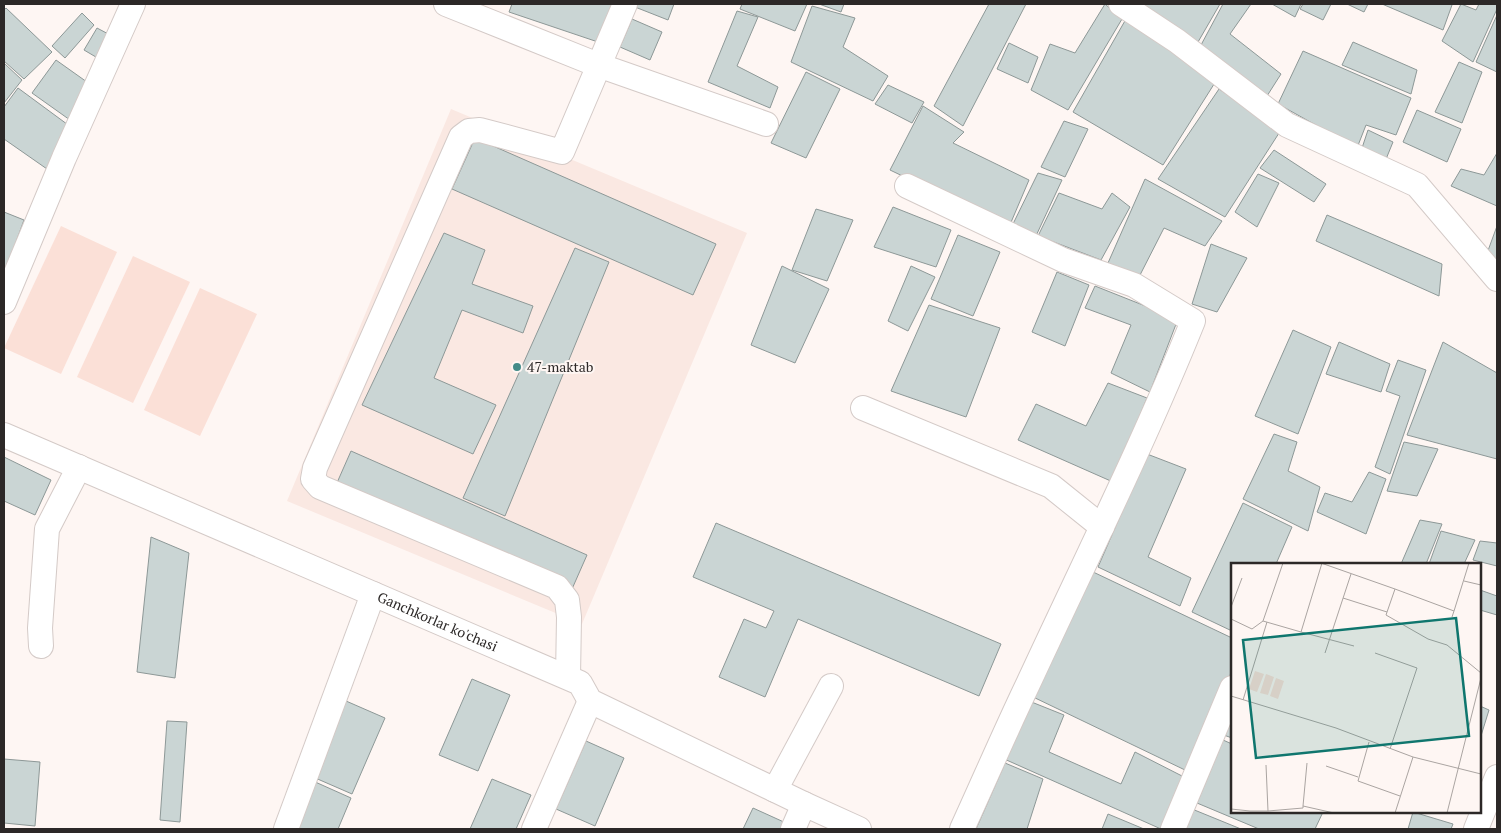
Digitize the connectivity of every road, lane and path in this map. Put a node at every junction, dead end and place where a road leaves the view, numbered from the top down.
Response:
1 (133, 4) edge
2 (446, 4) edge
3 (625, 4) edge
4 (1121, 4) edge
5 (598, 65) junction
6 (766, 124) dead end
7 (908, 186) dead end
8 (1497, 279) edge
9 (4, 302) edge
10 (863, 408) dead end
11 (4, 435) edge
12 (79, 467) junction
13 (1102, 527) junction
14 (373, 594) junction
15 (41, 646) dead end
16 (568, 678) junction
17 (831, 686) dead end
18 (1231, 690) edge
19 (590, 701) junction
20 (1497, 777) edge
21 (775, 790) junction
22 (804, 804) junction
23 (286, 829) edge
24 (534, 829) edge
25 (793, 829) edge
26 (859, 829) edge
27 (962, 829) edge
28 (1173, 829) edge
29 (1476, 829) edge

1 - 9 street
2 - 5 street
3 - 5 street
4 - 8 street
5 - 6 street
5 - 16 street
7 - 13 street
10 - 13 street
11 - 12 street, Ganchkorlar ko'chasi
12 - 14 street, Ganchkorlar ko'chasi
12 - 15 street
13 - 27 street
14 - 16 street, Ganchkorlar ko'chasi
14 - 23 street
16 - 19 street, Ganchkorlar ko'chasi
17 - 21 street
18 - 28 street
19 - 21 street, Ganchkorlar ko'chasi
19 - 24 street
20 - 29 street
21 - 22 street, Ganchkorlar ko'chasi
22 - 25 street
22 - 26 street, Ganchkorlar ko'chasi

